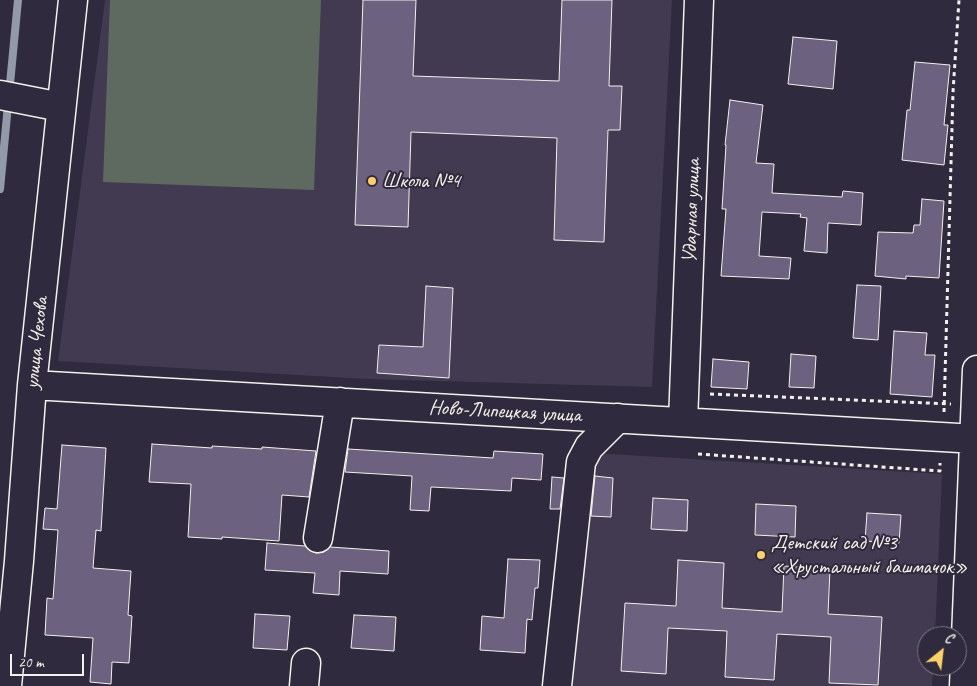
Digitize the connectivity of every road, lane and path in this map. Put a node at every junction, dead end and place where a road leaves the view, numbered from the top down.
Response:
1 (74, 0) edge
2 (699, 0) edge
3 (959, 0) edge
4 (0, 95) edge
5 (61, 107) junction
6 (977, 370) edge
7 (32, 384) junction
8 (684, 393) junction
9 (340, 402) junction
10 (945, 404) junction
11 (975, 406) junction
12 (618, 418) junction
13 (684, 422) junction
14 (942, 437) junction
15 (976, 439) edge
16 (698, 454) dead end
17 (318, 538) dead end
18 (7, 686) edge
19 (557, 686) edge
20 (964, 686) edge

1 - 5 street, улица Чехова
2 - 8 street, Ударная улица
3 - 10 path
4 - 5 street
5 - 7 street, улица Чехова
6 - 11 street
7 - 9 street, Ново-Липецкая улица
7 - 18 street, улица Чехова
8 - 10 path
8 - 13 street, Ударная улица
9 - 12 street, Ново-Липецкая улица
9 - 17 street
10 - 11 path
10 - 14 path
11 - 15 street
12 - 13 street, Ново-Липецкая улица
12 - 19 street
13 - 14 street, Ново-Липецкая улица
14 - 15 street, Ново-Липецкая улица
14 - 16 path
15 - 20 street

